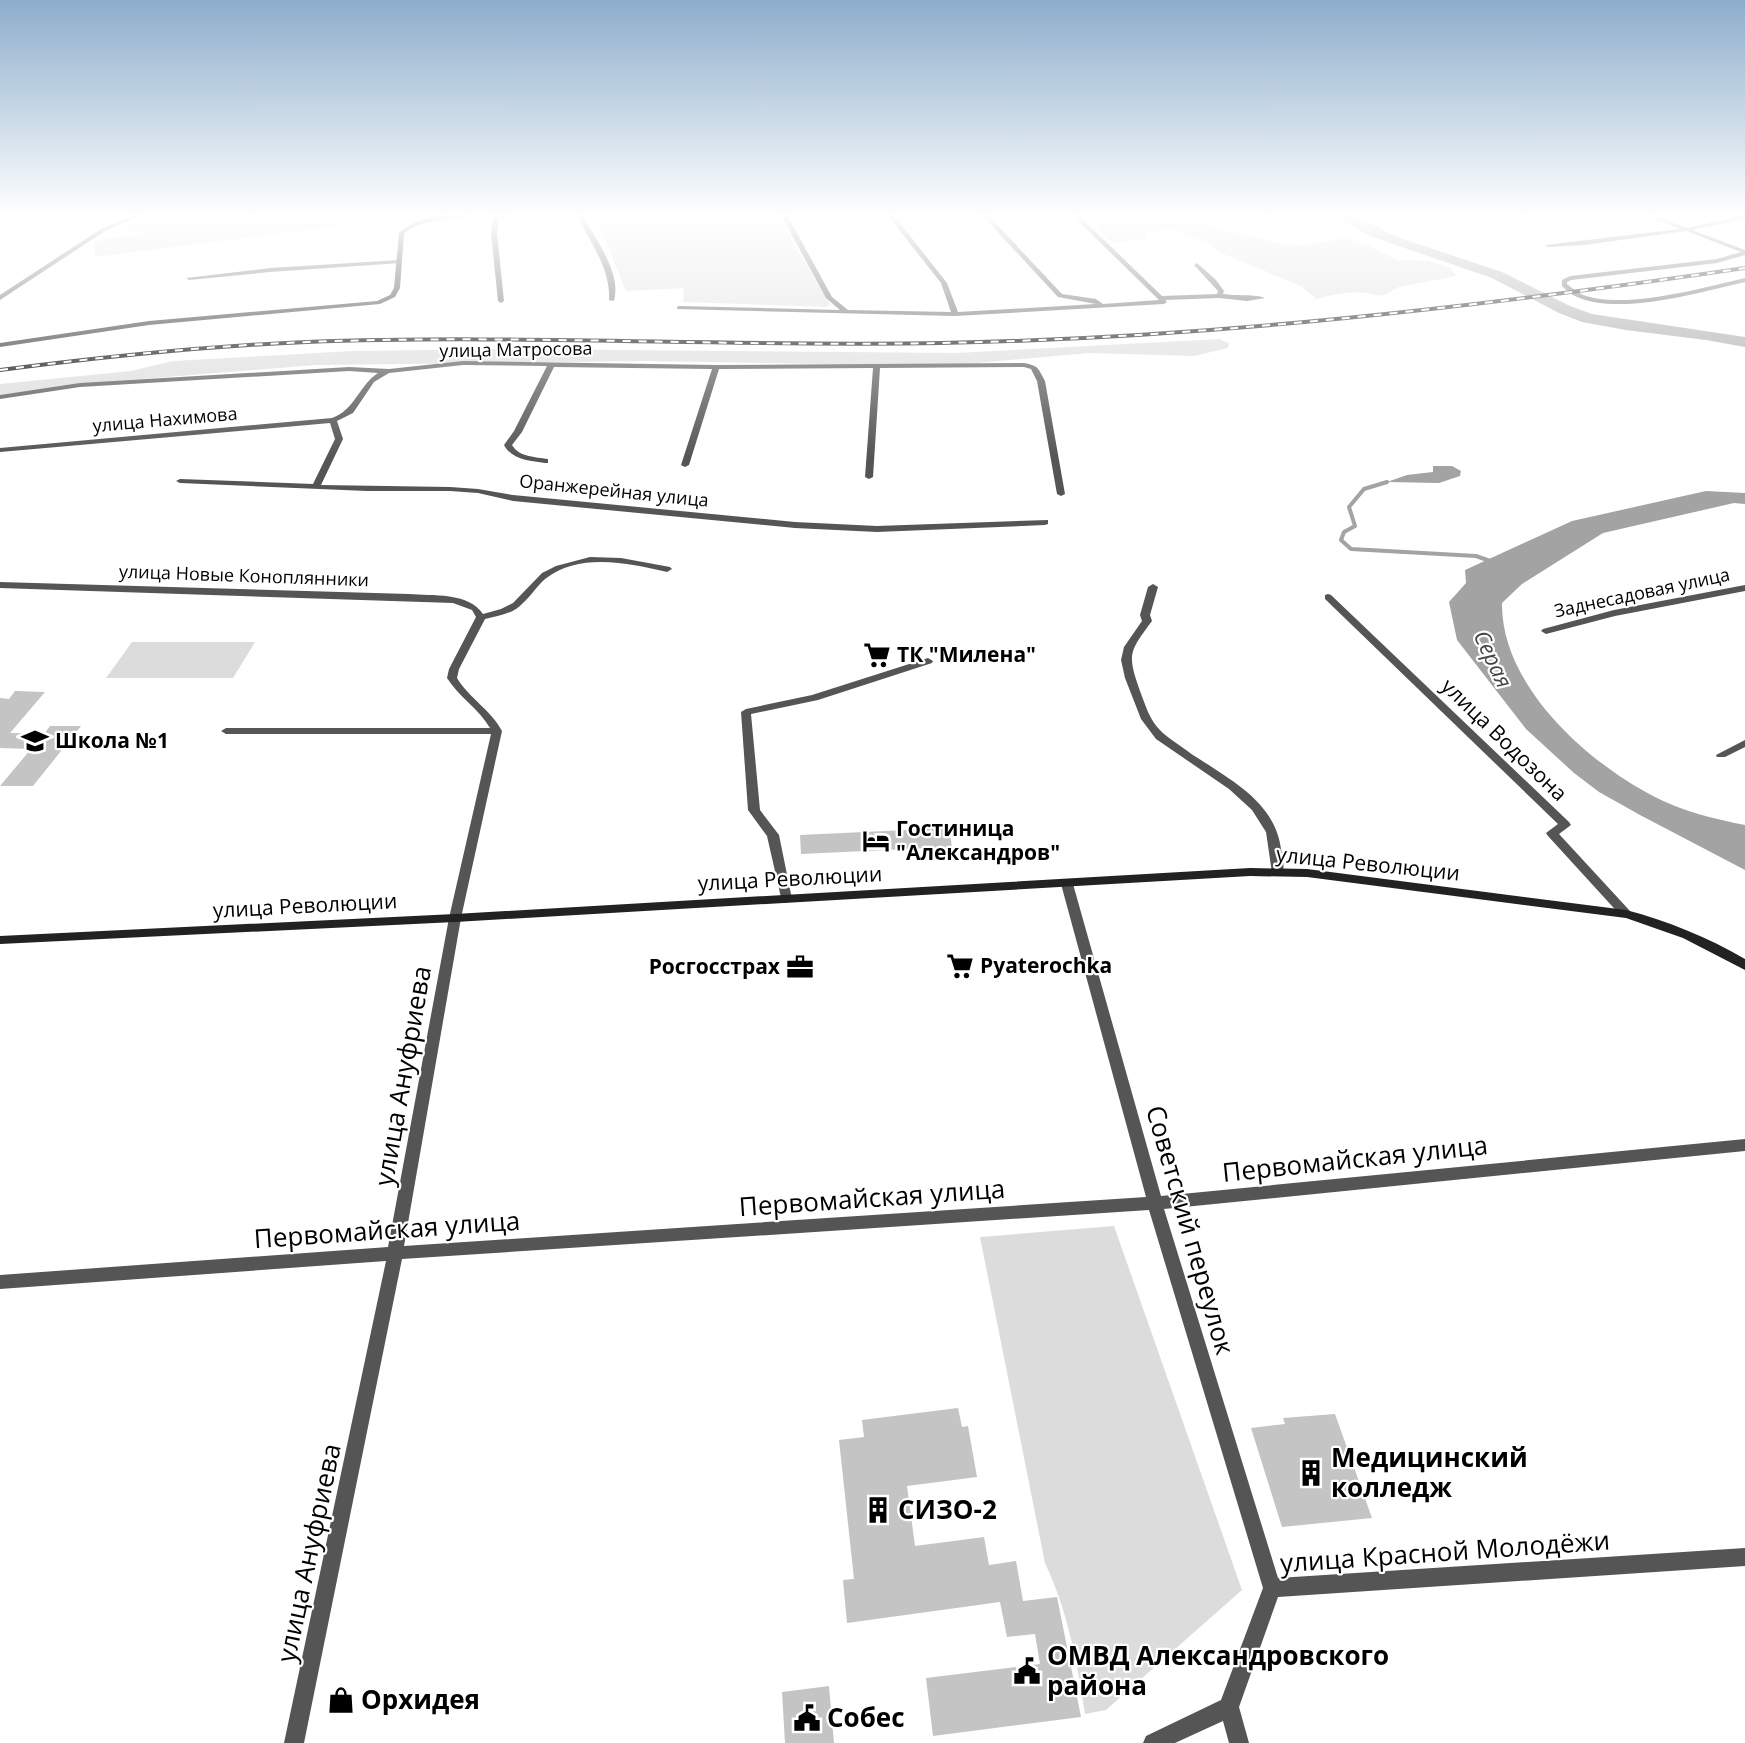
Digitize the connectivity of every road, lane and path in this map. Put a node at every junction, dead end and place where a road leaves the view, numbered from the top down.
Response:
1 (394, 294) edge
2 (500, 294) edge
3 (613, 294) edge
4 (827, 294) edge
5 (948, 294) edge
6 (1058, 294) edge
7 (1156, 294) edge
8 (1579, 294) edge
9 (1667, 294) edge
10 (1220, 296) joint
11 (1262, 298) dead end
12 (612, 300) dead end
13 (1162, 300) junction
14 (501, 301) dead end
15 (1103, 307) junction
16 (679, 308) dead end
17 (845, 310) junction
18 (954, 314) junction
19 (0, 345) edge
20 (552, 364) junction
21 (716, 366) junction
22 (877, 366) junction
23 (389, 371) junction
24 (0, 398) edge
25 (333, 420) junction
26 (0, 450) edge
27 (545, 461) dead end
28 (685, 465) dead end
29 (869, 477) dead end
30 (180, 481) dead end
31 (316, 487) junction
32 (1061, 494) dead end
33 (1045, 522) dead end
34 (667, 569) dead end
35 (0, 585) edge
36 (1153, 587) dead end
37 (1745, 588) edge
38 (1328, 597) dead end
39 (481, 617) junction
40 (1545, 631) dead end
41 (928, 661) dead end
42 (226, 731) dead end
43 (497, 731) junction
44 (1745, 743) edge
45 (1721, 755) dead end
46 (1278, 873) junction
47 (1067, 884) junction
48 (786, 899) junction
49 (1626, 914) junction
50 (455, 918) junction
51 (0, 940) edge
52 (1745, 966) edge
53 (1745, 1145) edge
54 (1155, 1203) junction
55 (395, 1253) junction
56 (0, 1282) edge
57 (1745, 1557) edge
58 (1272, 1588) junction
59 (1229, 1707) junction
60 (294, 1743) edge
61 (1153, 1743) edge
62 (1239, 1743) edge

1 - 19 main road
2 - 14 street
3 - 12 street
4 - 17 street
5 - 18 street
6 - 15 street
7 - 13 street
8 - 9 street
10 - 11 street
10 - 13 street
13 - 15 street
15 - 18 street
16 - 17 street
17 - 18 street
20 - 21 street, улица Матросова
20 - 23 street, улица Матросова
20 - 27 street
21 - 22 street, улица Матросова
21 - 28 street
22 - 29 street
22 - 32 street, улица Матросова
23 - 24 street, улица Матросова
23 - 25 street
25 - 26 street, улица Нахимова
25 - 31 street
30 - 31 street, Оранжерейная улица
31 - 33 street, Оранжерейная улица
34 - 39 street
35 - 39 street, улица Новые Коноплянники
36 - 46 street
37 - 40 street, Заднесадовая улица
38 - 49 street, улица Водозона
39 - 43 street
41 - 48 street
42 - 43 street
43 - 50 street, улица Ануфриева
44 - 45 street
46 - 47 main road, улица Революции
46 - 49 main road, улица Революции
47 - 48 main road, улица Революции
47 - 54 street, Советский переулок
48 - 50 main road, улица Революции
49 - 52 main road, улица Революции
50 - 51 main road, улица Революции
50 - 55 street, улица Ануфриева
53 - 54 street, Первомайская улица
54 - 55 street, Первомайская улица
54 - 58 street, Советский переулок
55 - 56 street, Первомайская улица
55 - 60 street, улица Ануфриева
57 - 58 street, улица Красной Молодёжи
58 - 59 street, улица Красной Молодёжи
59 - 61 street
59 - 62 street

